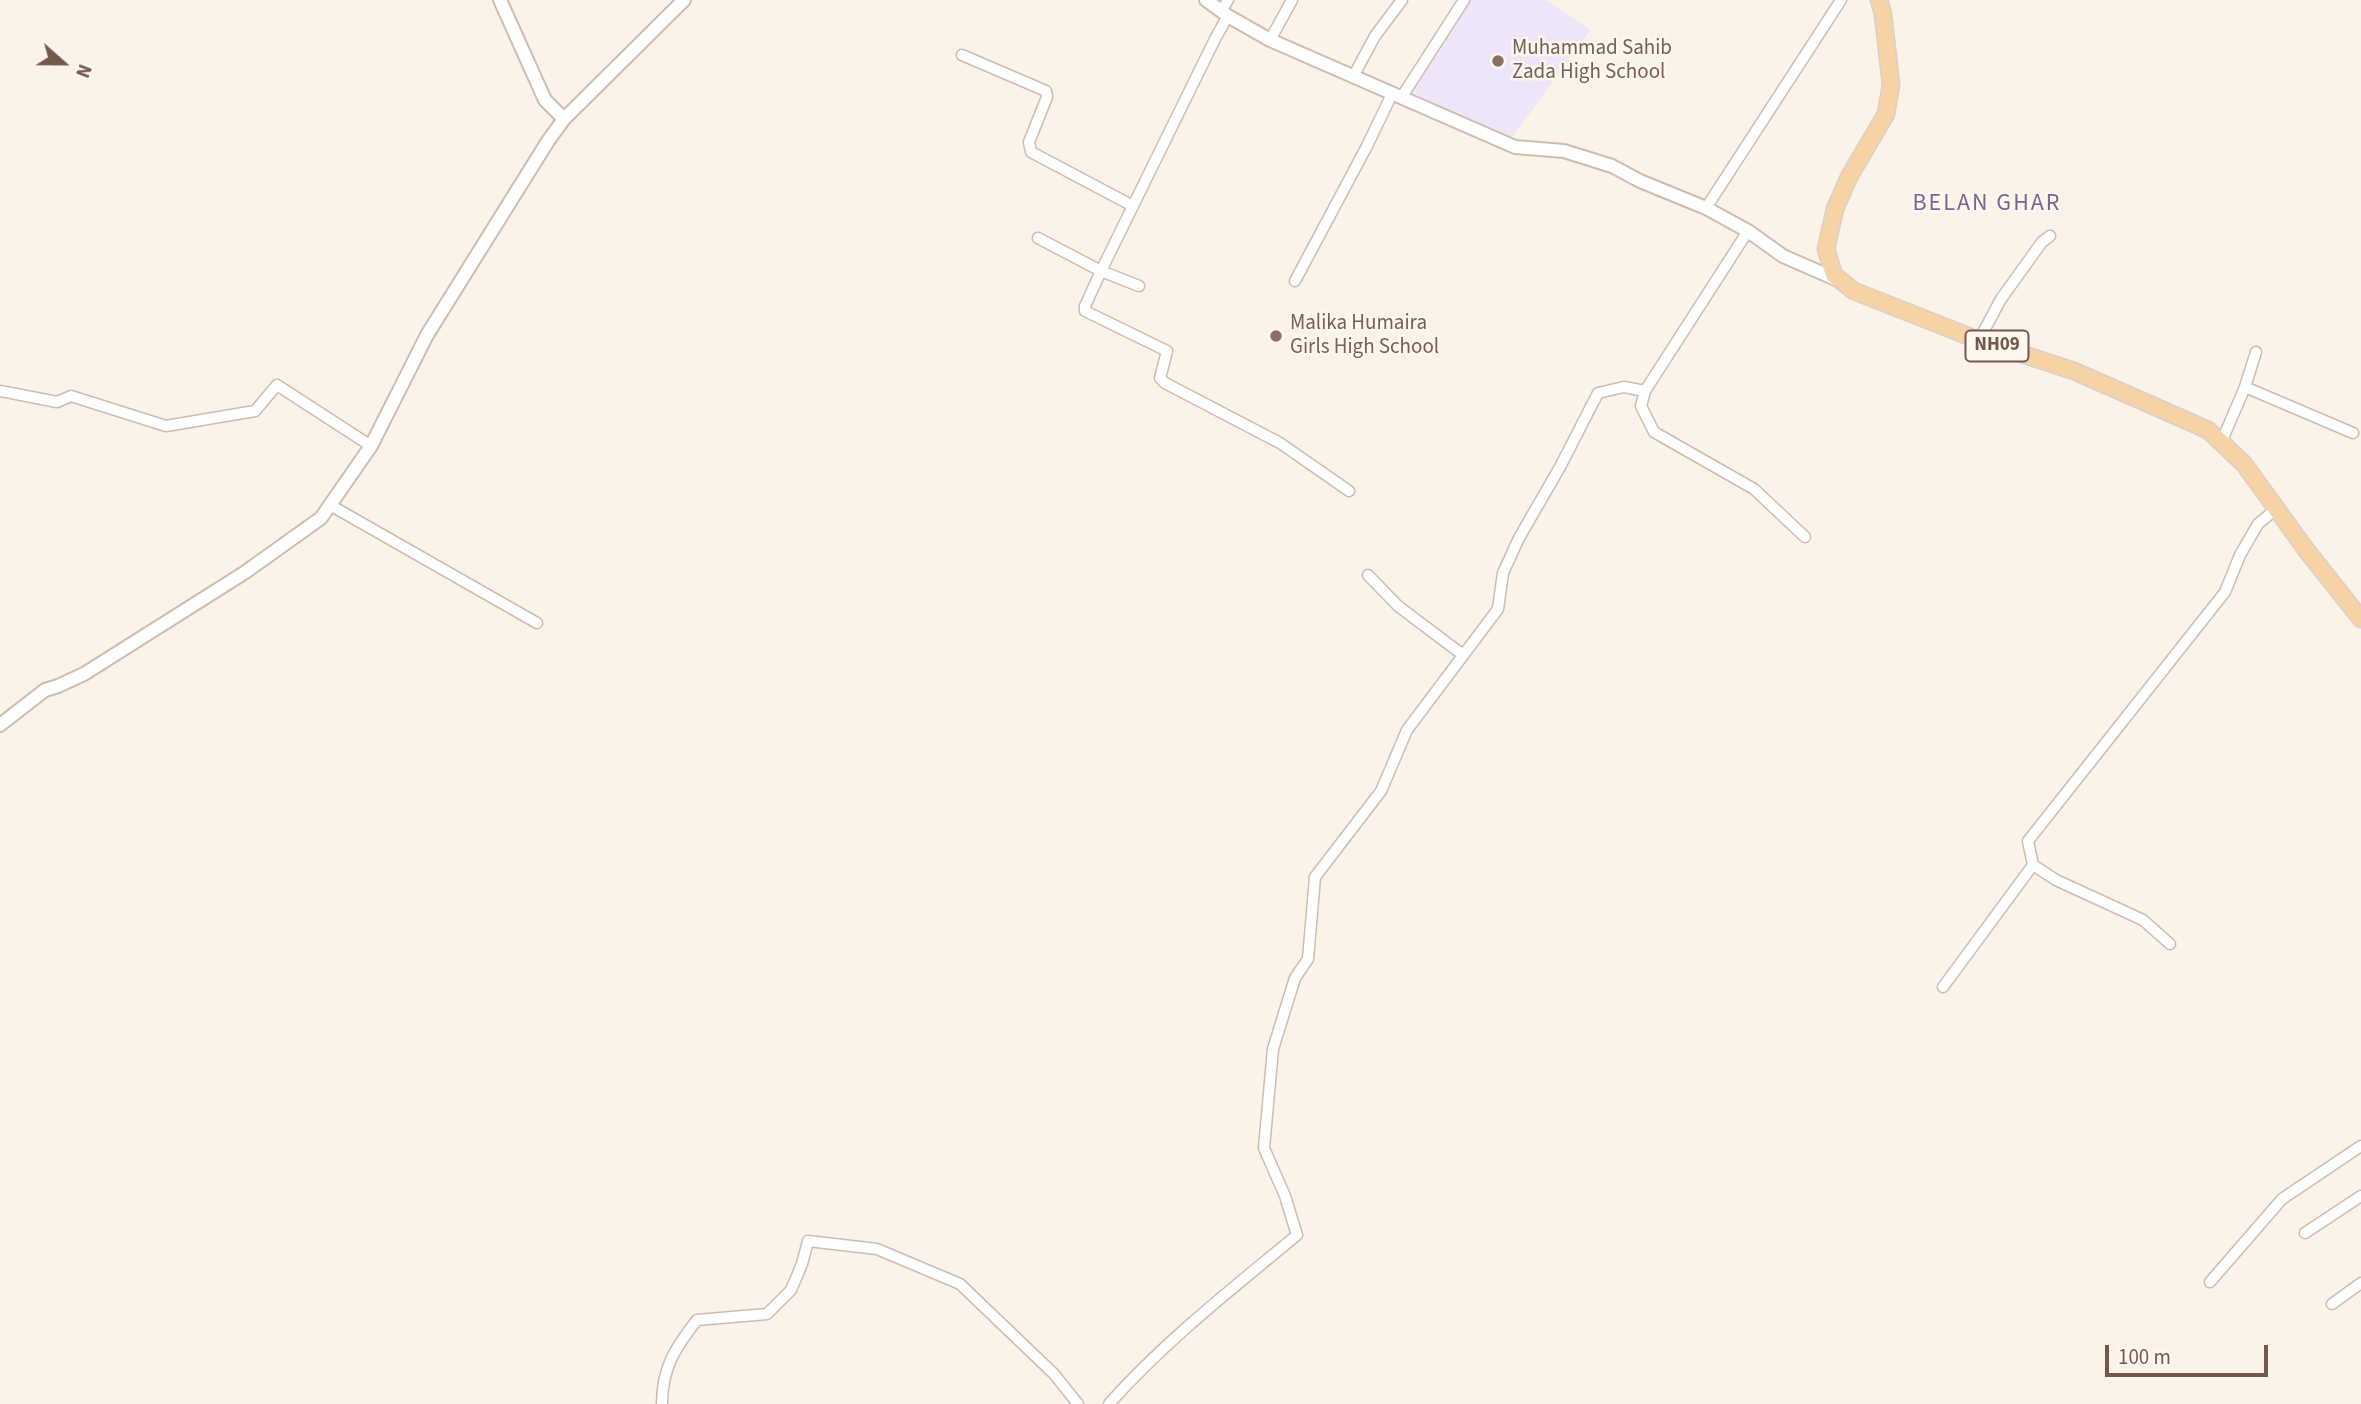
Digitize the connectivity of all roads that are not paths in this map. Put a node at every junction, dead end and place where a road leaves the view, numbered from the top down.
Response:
1 (500, 0) edge
2 (684, 0) edge
3 (1206, 0) edge
4 (1292, 0) edge
5 (1402, 0) edge
6 (1464, 0) edge
7 (1841, 0) edge
8 (1879, 0) edge
9 (1226, 9) edge
10 (1270, 40) junction
11 (962, 55) dead end
12 (1353, 76) junction
13 (1397, 96) junction
14 (564, 119) junction
15 (1133, 206) junction
16 (1706, 208) junction
17 (1748, 232) junction
18 (2050, 236) dead end
19 (1038, 238) dead end
20 (1101, 271) junction
21 (1295, 281) dead end
22 (1843, 283) junction
23 (1139, 286) dead end
24 (1979, 340) junction
25 (2256, 352) dead end
26 (2245, 387) junction
27 (0, 391) edge
28 (1644, 391) junction
29 (2353, 433) dead end
30 (2221, 443) junction
31 (371, 446) junction
32 (1349, 491) dead end
33 (330, 505) junction
34 (2276, 509) junction
35 (1805, 537) dead end
36 (1368, 575) dead end
37 (2361, 619) edge
38 (537, 623) dead end
39 (1463, 654) junction
40 (0, 725) edge
41 (2033, 865) junction
42 (2170, 944) dead end
43 (1943, 987) dead end
44 (2361, 1146) edge
45 (2361, 1196) edge
46 (2305, 1233) dead end
47 (2210, 1282) dead end
48 (2361, 1283) edge
49 (2332, 1304) dead end
50 (662, 1404) edge
51 (1079, 1404) edge
52 (1109, 1404) edge

1 - 14 street
2 - 14 street
3 - 9 street
4 - 10 street
5 - 12 street
6 - 13 street
7 - 16 street
8 - 22 main road
9 - 10 street
9 - 15 street
10 - 12 street
11 - 15 street
12 - 13 street
13 - 16 street
13 - 21 street
14 - 31 street
15 - 20 street
16 - 17 street
17 - 22 street
17 - 28 street
18 - 24 street
19 - 20 street
20 - 23 street
20 - 32 street
22 - 24 main road, NH09
24 - 30 main road, NH09
25 - 26 street
26 - 29 street
26 - 30 street
27 - 31 street
28 - 35 street
28 - 39 street
30 - 34 main road, NH09
31 - 33 street
33 - 38 street
33 - 40 street
34 - 37 main road, NH09
34 - 41 street
36 - 39 street
39 - 52 street
41 - 42 street
41 - 43 street
44 - 47 street
45 - 46 street
48 - 49 street
50 - 51 street

